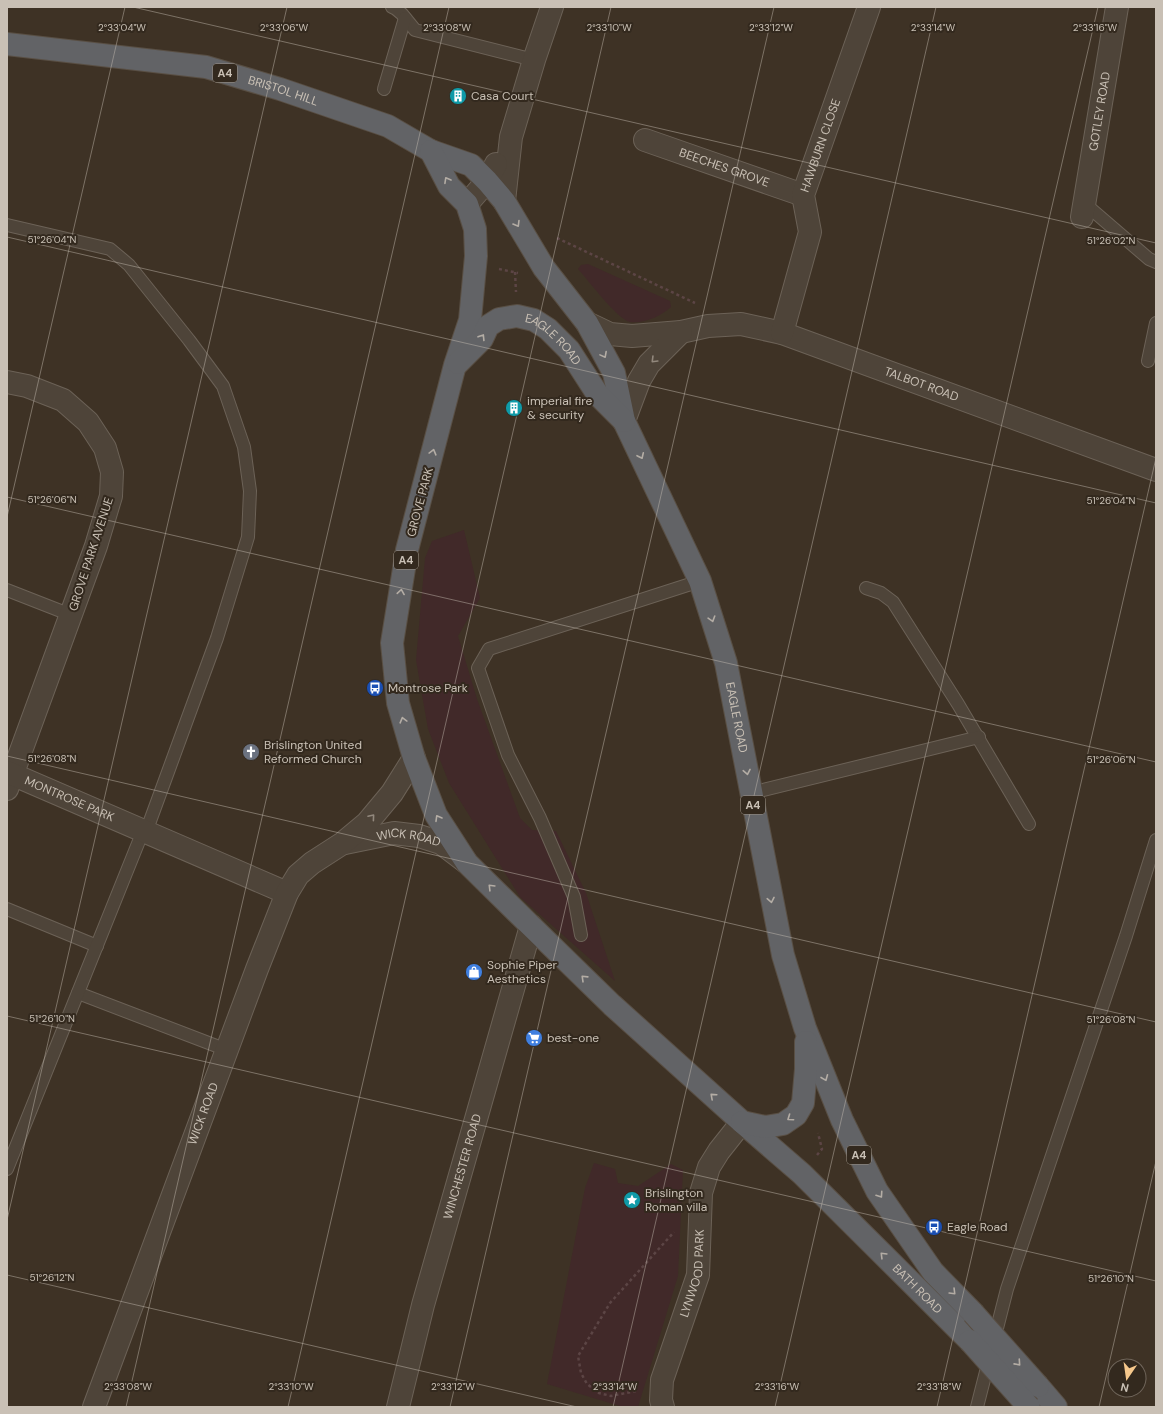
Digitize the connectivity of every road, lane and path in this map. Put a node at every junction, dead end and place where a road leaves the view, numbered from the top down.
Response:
1 (392, 7) edge
2 (552, 7) edge
3 (869, 7) edge
4 (1117, 7) edge
5 (405, 18) junction
6 (7, 44) edge
7 (534, 60) junction
8 (384, 89) dead end
9 (511, 137) junction
10 (645, 140) dead end
11 (431, 151) junction
12 (487, 181) junction
13 (803, 195) junction
14 (504, 201) junction
15 (467, 204) junction
16 (1083, 210) joint
17 (7, 225) edge
18 (556, 237) dead end
19 (1156, 262) edge
20 (698, 304) dead end
21 (587, 323) junction
22 (1156, 323) edge
23 (681, 332) junction
24 (782, 333) junction
25 (1148, 361) dead end
26 (456, 365) junction
27 (7, 382) edge
28 (624, 421) junction
29 (1156, 470) edge
30 (700, 581) junction
31 (866, 588) dead end
32 (7, 590) edge
33 (71, 615) junction
34 (979, 737) junction
35 (414, 758) junction
36 (9, 779) edge
37 (751, 794) junction
38 (1029, 824) dead end
39 (144, 832) junction
40 (1156, 840) edge
41 (343, 843) junction
42 (467, 863) junction
43 (287, 893) junction
44 (7, 909) edge
45 (531, 926) junction
46 (581, 935) dead end
47 (97, 946) junction
48 (78, 993) junction
49 (805, 1028) junction
50 (227, 1050) junction
51 (842, 1120) junction
52 (742, 1122) junction
53 (7, 1169) edge
54 (802, 1174) junction
55 (676, 1230) dead end
56 (933, 1272) joint
57 (662, 1384) junction
58 (94, 1407) edge
59 (398, 1407) edge
60 (662, 1407) edge
61 (977, 1407) edge
62 (1029, 1407) edge
63 (1056, 1407) edge

1 - 5 lane
2 - 7 street
3 - 13 street, HAWBURN CLOSE
4 - 16 street, GOTLEY ROAD
5 - 7 lane
5 - 8 lane
6 - 11 highway, BRISTOL HILL / A4
7 - 9 street
9 - 12 street
9 - 14 street
10 - 13 street, BEECHES GROVE
11 - 12 highway, BRISTOL HILL / A4
15 -> 11 highway, A4
12 - 14 highway, EAGLE ROAD / A4
12 - 15 street
13 - 24 street, HAWBURN CLOSE
14 -> 21 highway, EAGLE ROAD / A4
15 - 26 highway, A4
16 - 19 lane
17 - 39 lane
18 - 20 path
21 - 23 street, TALBOT ROAD
21 -> 28 highway, EAGLE ROAD / A4
22 - 25 lane
23 - 24 street, TALBOT ROAD
23 -> 28 street
24 - 29 street, TALBOT ROAD
26 -> 28 highway, EAGLE ROAD / A4
35 -> 26 highway, GROVE PARK / A4
27 - 33 street, GROVE PARK AVENUE
28 -> 30 highway, EAGLE ROAD / A4
30 -> 37 highway, EAGLE ROAD / A4
30 - 46 lane
31 - 34 lane
32 - 33 lane
33 - 36 street, GROVE PARK AVENUE
34 - 37 lane
34 - 38 lane
41 -> 35 street, WICK ROAD
42 -> 35 highway, A4
36 - 39 street, MONTROSE PARK
37 -> 49 highway, EAGLE ROAD / A4
39 - 43 street, MONTROSE PARK
39 - 47 lane
40 - 61 lane
41 - 42 street, WICK ROAD
41 - 43 street, WICK ROAD
45 -> 42 highway, A4
43 - 50 street, WICK ROAD
44 - 47 lane
52 -> 45 highway, A4
45 - 59 street, WINCHESTER ROAD
47 - 48 lane
48 - 50 lane
48 - 53 lane
49 -> 51 highway, EAGLE ROAD / A4
49 -> 52 highway, EAGLE ROAD / A4
50 - 58 street, WICK ROAD
51 - 54 path
51 -> 56 highway, EAGLE ROAD / A4
52 - 54 highway, A4
52 - 57 street, LYNWOOD PARK
62 -> 54 highway, BATH ROAD / A4, bridge
55 - 57 path
56 -> 63 highway, BATH ROAD / A4, bridge
57 - 60 street, LYNWOOD PARK

